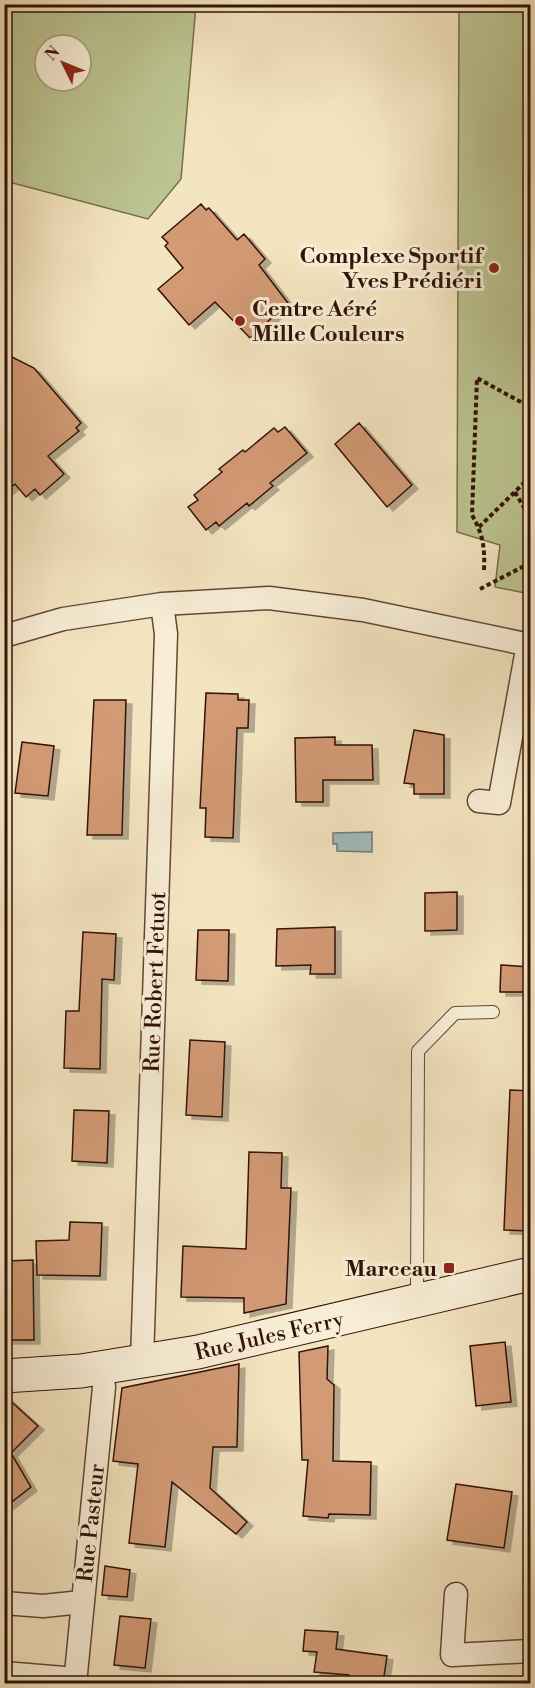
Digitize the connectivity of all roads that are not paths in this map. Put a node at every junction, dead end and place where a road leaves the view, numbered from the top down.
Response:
1 (162, 604) junction
2 (4, 636) edge
3 (529, 644) edge
4 (479, 801) dead end
5 (493, 1012) dead end
6 (531, 1274) edge
7 (417, 1302) junction
8 (142, 1361) junction
9 (101, 1368) junction
10 (4, 1376) edge
11 (456, 1594) dead end
12 (82, 1602) junction
13 (4, 1603) edge
14 (531, 1651) edge
15 (4, 1673) edge
16 (76, 1681) edge

1 - 2 street
1 - 3 street
1 - 8 street, Rue Robert Fetuot
3 - 4 street
5 - 7 lane
6 - 7 street, Rue Jules Ferry
7 - 8 street, Rue Jules Ferry
8 - 9 street, Rue Jules Ferry
9 - 10 street, Rue Jules Ferry
9 - 12 street, Rue Pasteur
11 - 14 street
12 - 13 street, Rue Pasteur
12 - 16 street
15 - 16 street

